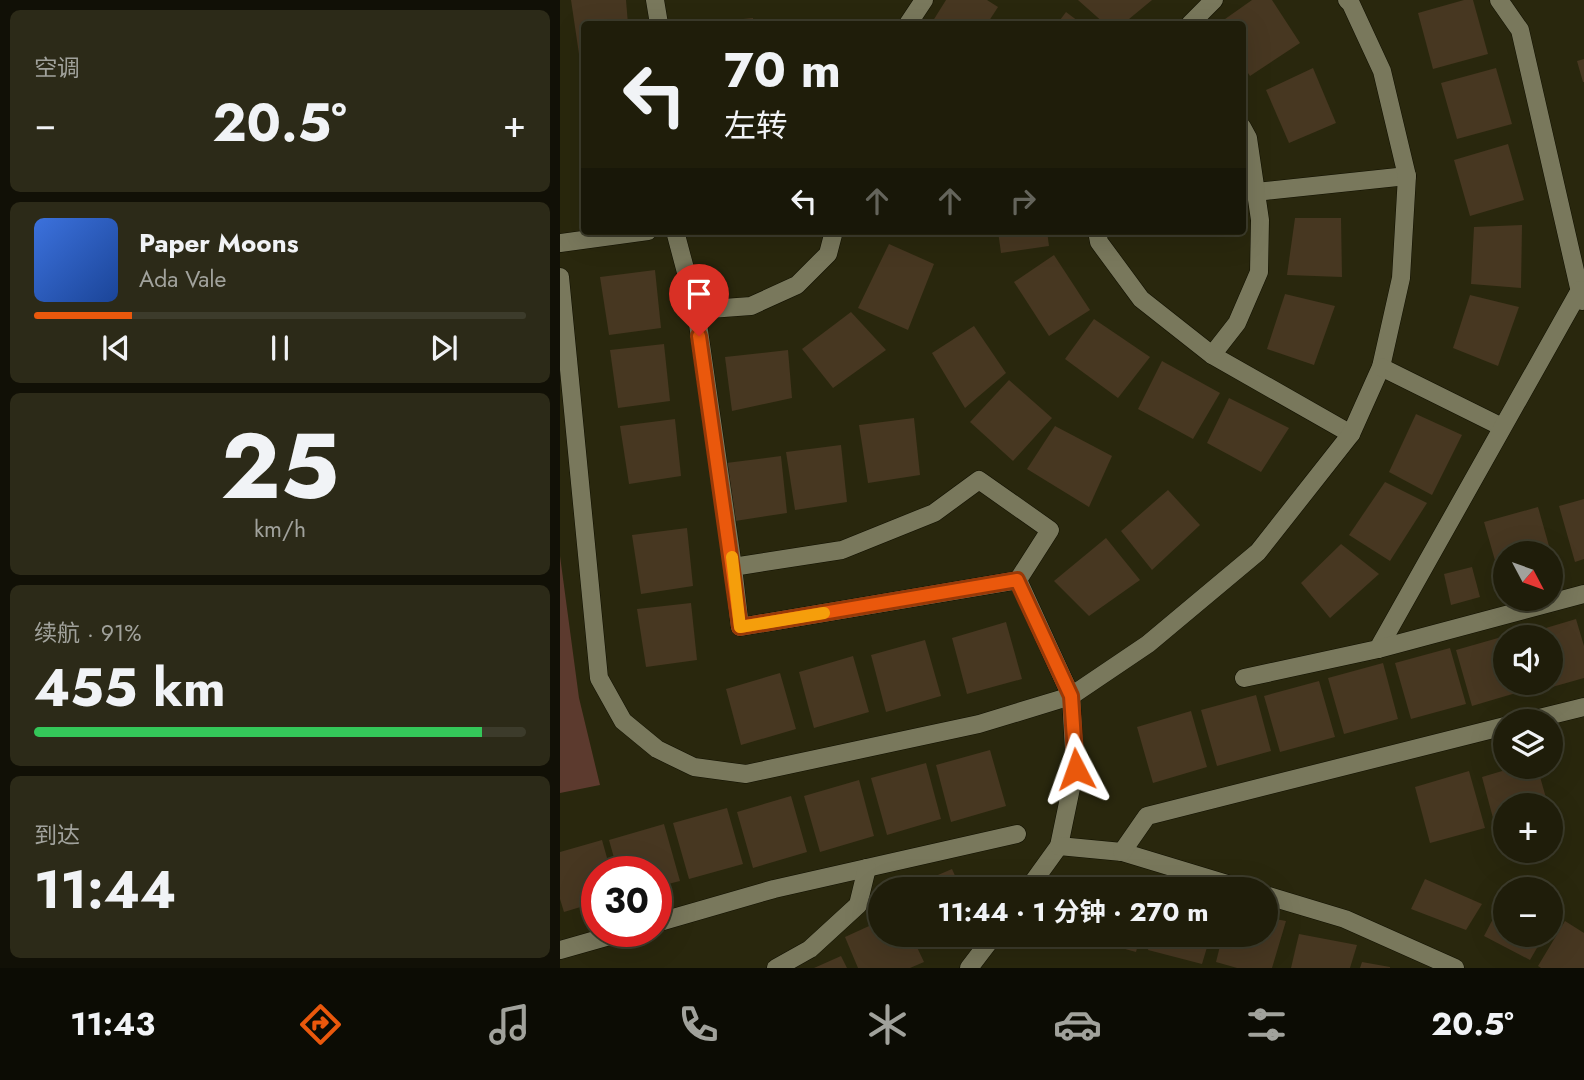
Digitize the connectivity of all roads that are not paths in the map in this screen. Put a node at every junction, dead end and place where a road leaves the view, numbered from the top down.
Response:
1 (655, 0) edge
2 (925, 0) edge
3 (1214, 0) edge
4 (1499, 0) edge
5 (1353, 1) edge
6 (658, 21) edge
7 (910, 21) edge
8 (1193, 21) edge
9 (1246, 134) edge
10 (1407, 176) junction
11 (1256, 192) junction
12 (619, 235) edge
13 (676, 235) edge
14 (833, 235) edge
15 (1098, 235) edge
16 (560, 243) edge
17 (560, 277) edge
18 (1582, 299) edge
19 (696, 310) junction
20 (1212, 355) junction
21 (1381, 368) junction
22 (1502, 427) junction
23 (1351, 434) junction
24 (733, 567) junction
25 (1017, 580) junction
26 (1584, 594) edge
27 (1378, 649) junction
28 (1244, 678) dead end
29 (1071, 696) junction
30 (1584, 707) edge
31 (1563, 712) edge
32 (1493, 729) edge
33 (1017, 834) dead end
34 (1059, 846) junction
35 (1122, 852) junction
36 (867, 868) junction
37 (1037, 877) edge
38 (1204, 877) edge
39 (1278, 899) edge
40 (672, 918) edge
41 (581, 944) edge
42 (985, 947) edge
43 (560, 950) edge
44 (776, 968) edge
45 (969, 968) edge
46 (1455, 968) edge

1 - 6 street
2 - 7 street
3 - 8 street
4 - 18 street
5 - 10 street
9 - 11 street
10 - 11 street
10 - 21 street
11 - 20 street
12 - 16 street
13 - 19 street
14 - 19 street
15 - 20 street
17 - 29 street
18 - 22 street
19 - 24 street
20 - 23 street
21 - 22 street
21 - 23 street
22 - 27 street
23 - 29 street
24 - 25 street
24 - 25 street
25 - 29 street
26 - 27 street
27 - 28 street
29 - 34 street
30 - 31 street
32 - 35 street
33 - 36 street
34 - 35 street
34 - 37 street
35 - 38 street
36 - 40 street
36 - 44 street
39 - 46 street
41 - 43 street
42 - 45 street

